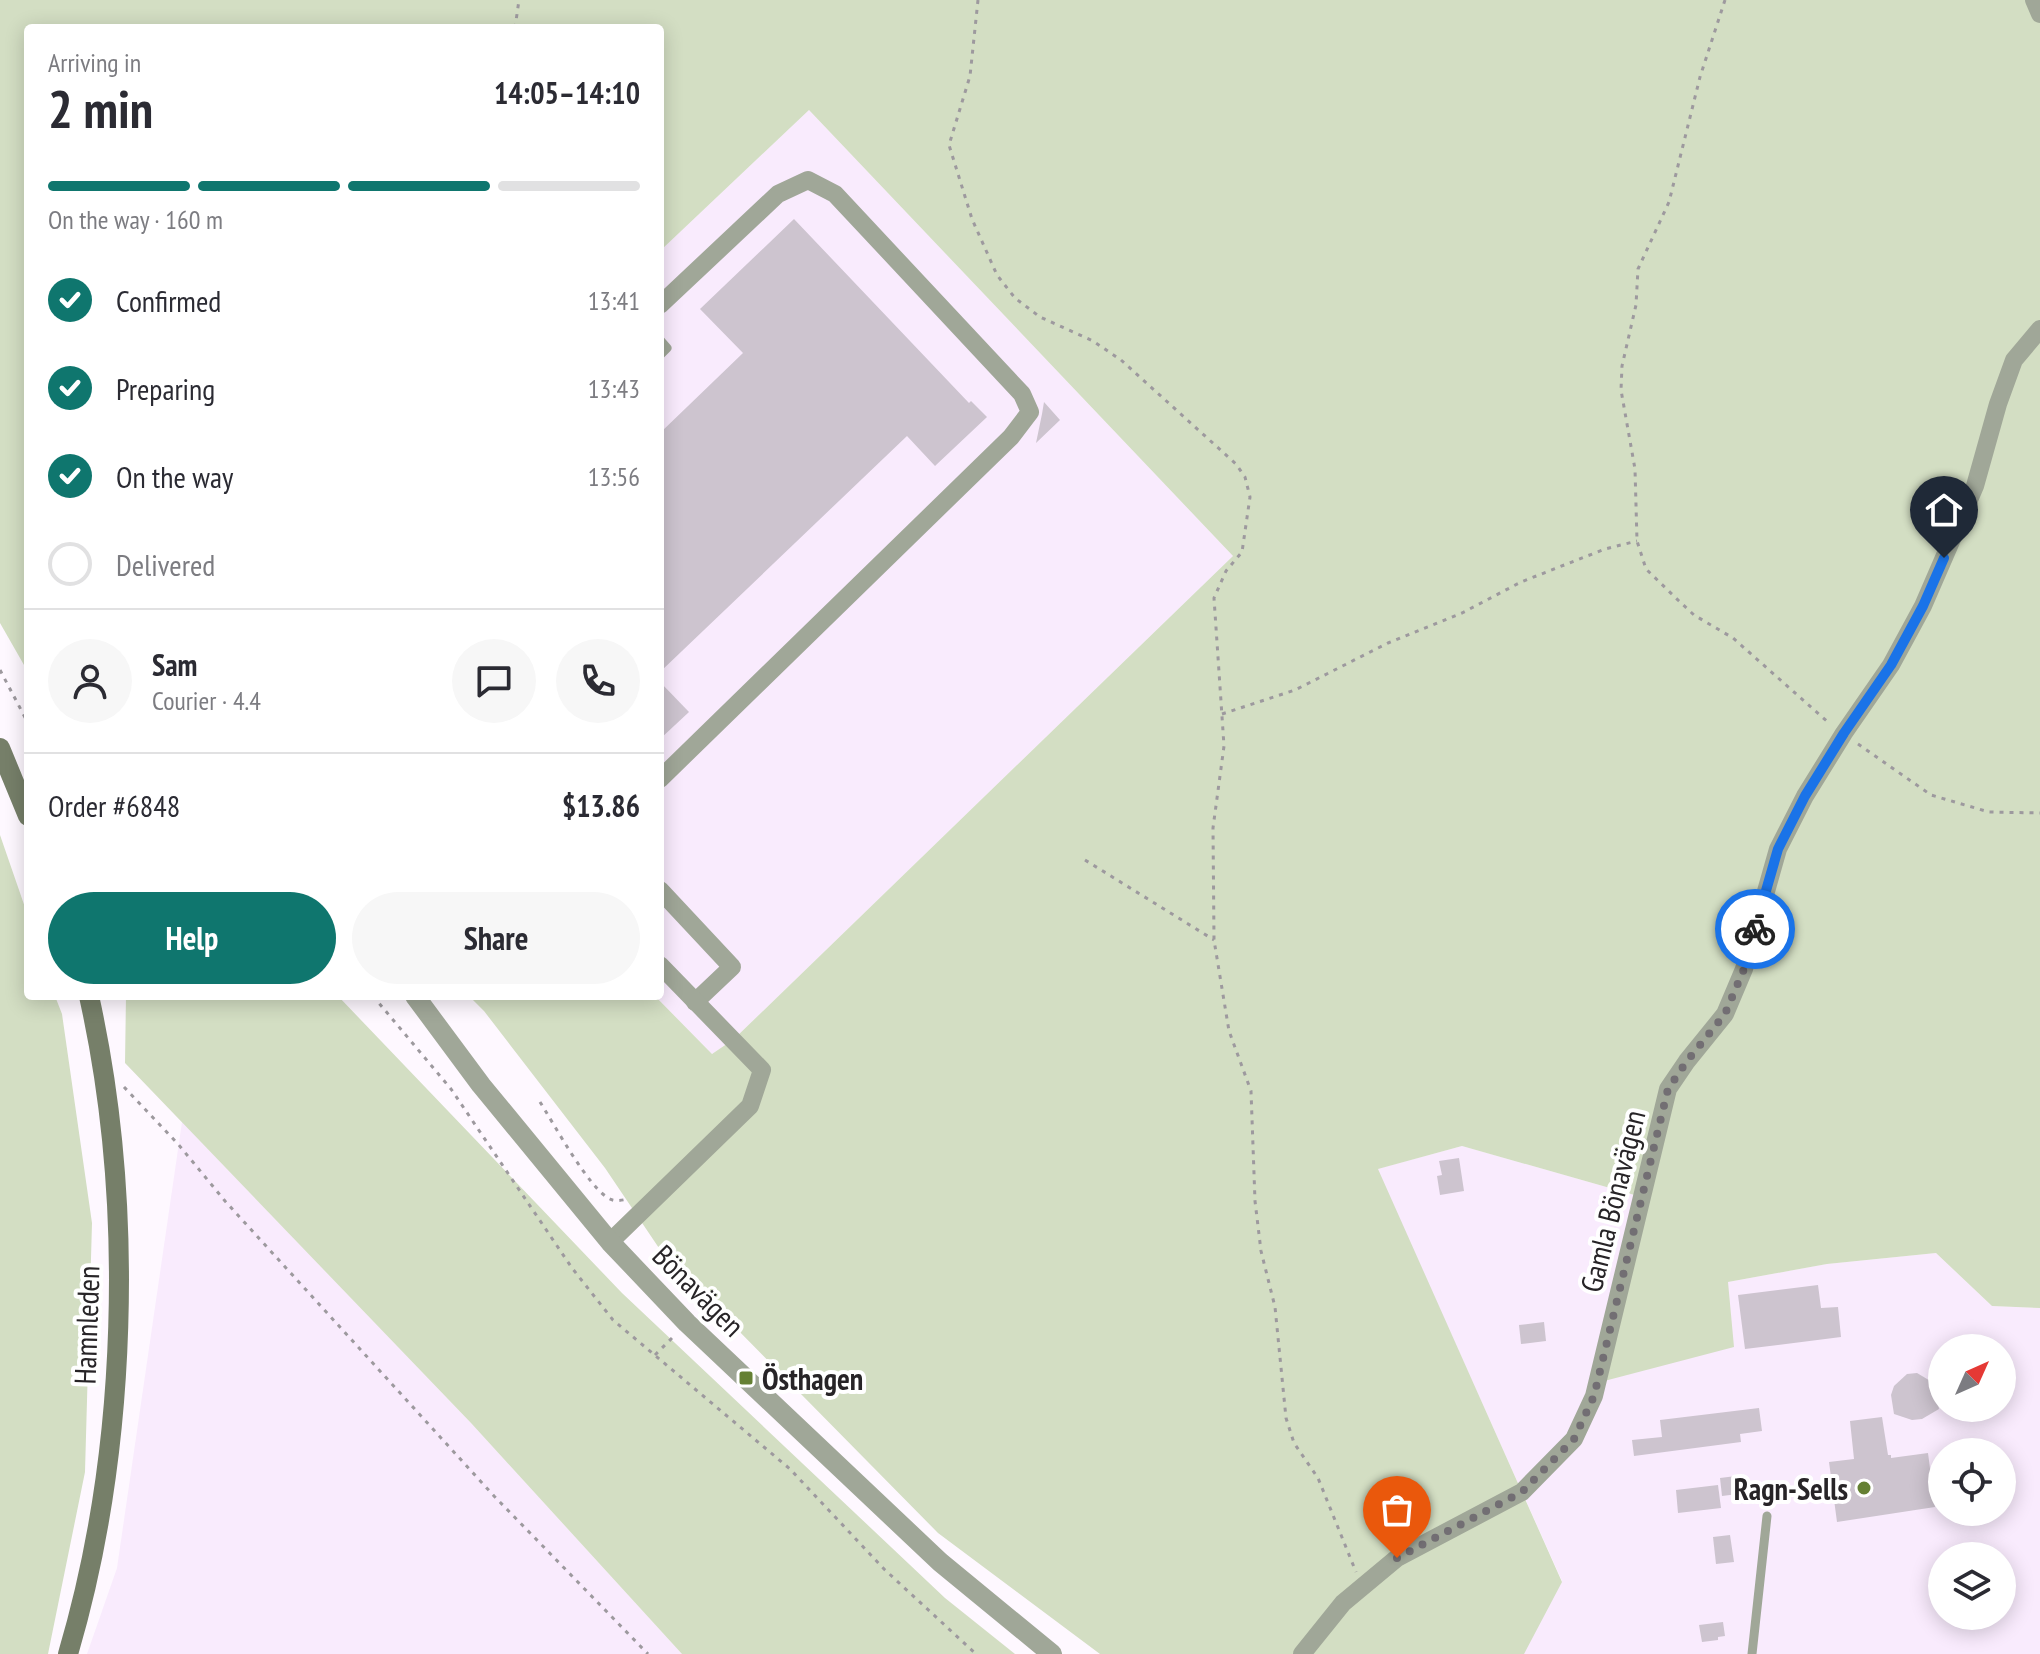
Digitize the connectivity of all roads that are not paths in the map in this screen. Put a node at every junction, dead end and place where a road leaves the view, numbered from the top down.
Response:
1 (2034, 0) edge
2 (2040, 14) edge
3 (664, 301) edge
4 (2040, 329) edge
5 (0, 748) edge
6 (664, 775) edge
7 (24, 806) edge
8 (664, 894) edge
9 (664, 969) edge
10 (90, 1000) edge
11 (418, 1000) edge
12 (695, 1002) junction
13 (610, 1242) junction
14 (1767, 1516) dead end
15 (68, 1654) edge
16 (1052, 1654) edge
17 (1302, 1654) edge
18 (1752, 1654) edge

1 - 2 street
3 - 6 street
4 - 17 street, Gamla Bönavägen
5 - 7 main road
8 - 12 street
9 - 12 street
10 - 15 main road, Hamnleden
11 - 13 street, Bönavägen
12 - 13 street
13 - 16 street, Bönavägen
14 - 18 lane

